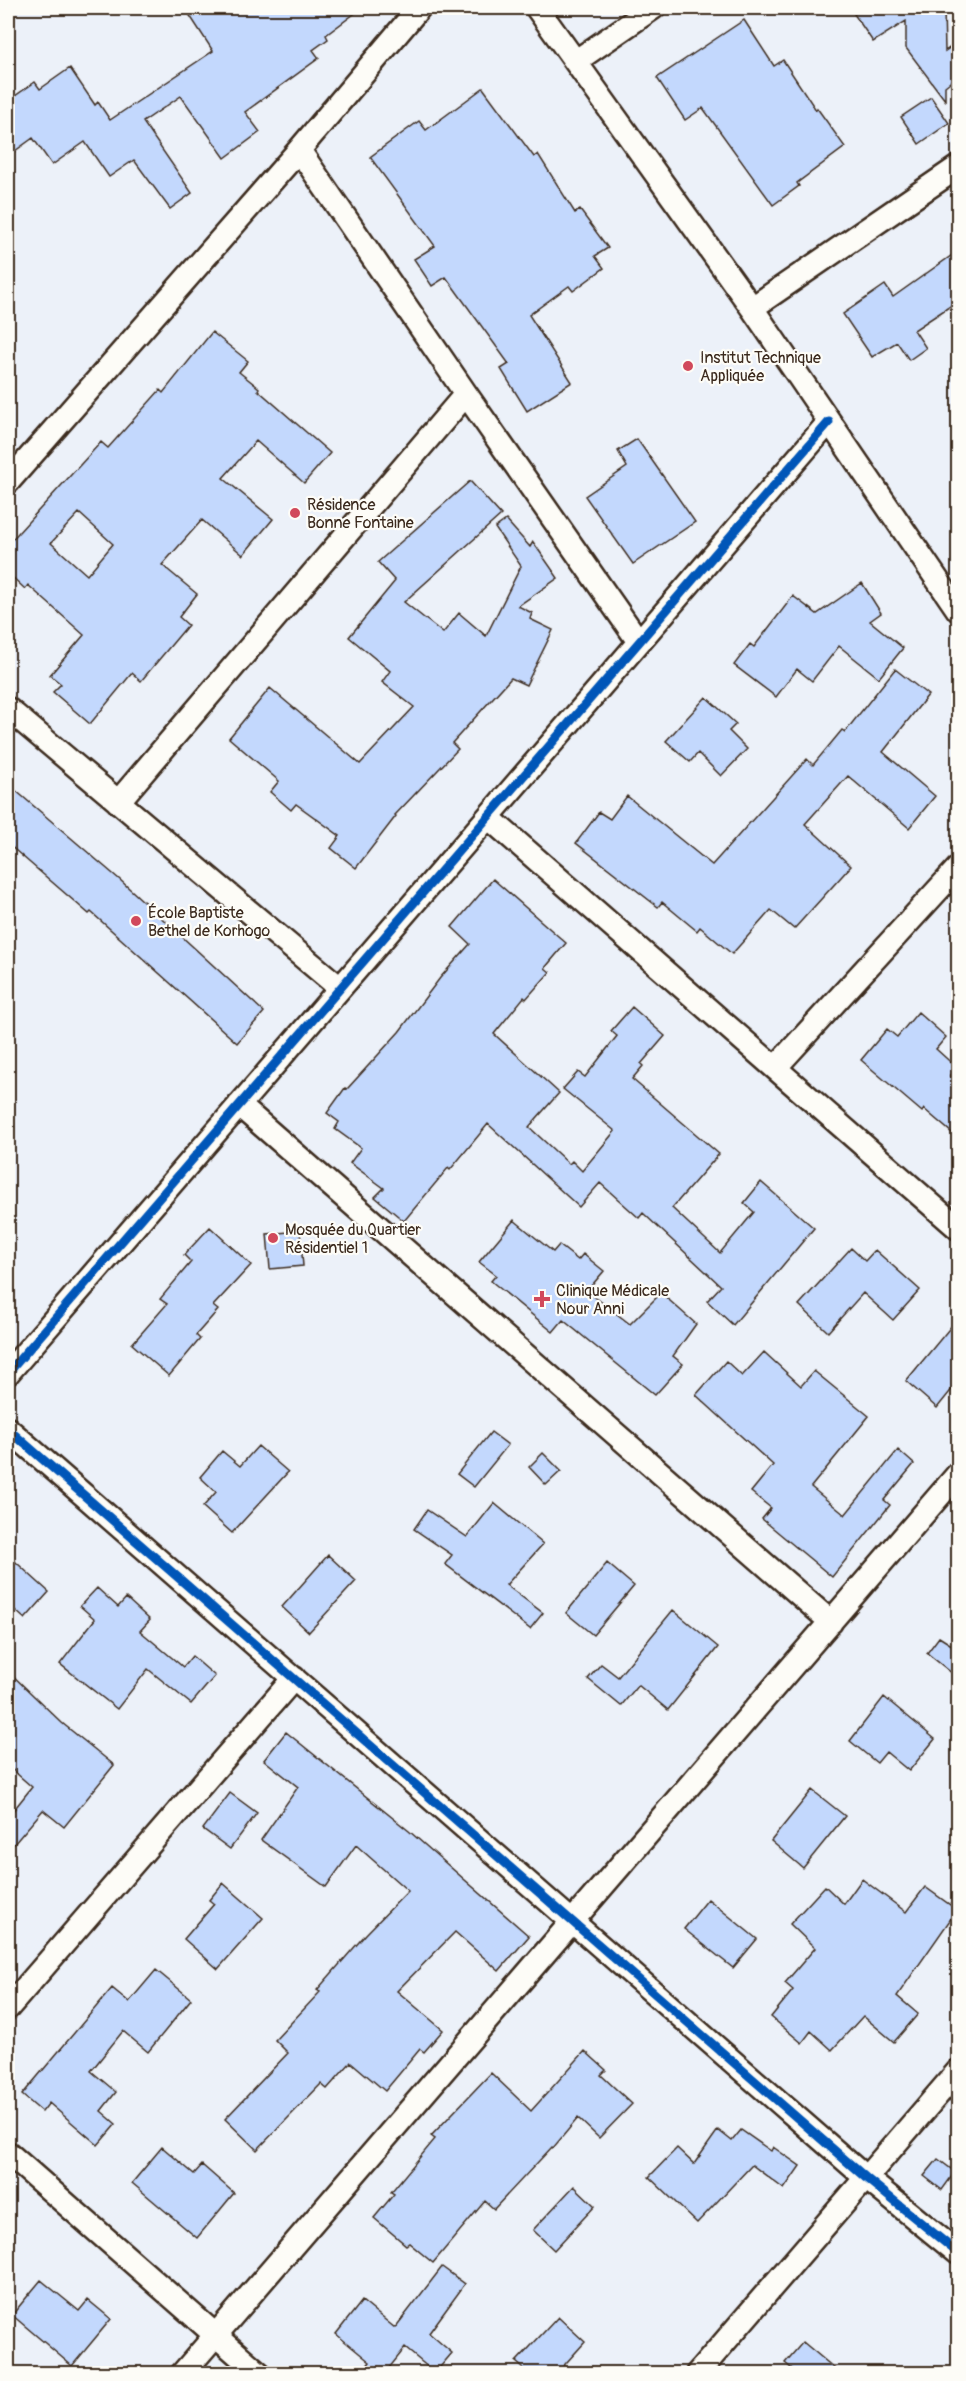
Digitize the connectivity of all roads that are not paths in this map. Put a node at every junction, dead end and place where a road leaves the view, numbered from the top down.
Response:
1 (418, 8) edge
2 (537, 8) edge
3 (653, 8) edge
4 (576, 61) junction
5 (299, 150) junction
6 (958, 167) edge
7 (752, 308) junction
8 (465, 394) junction
9 (829, 422) junction
10 (8, 482) edge
11 (958, 610) edge
12 (639, 642) junction
13 (8, 709) edge
14 (118, 802) junction
15 (488, 817) junction
16 (958, 868) edge
17 (340, 988) junction
18 (775, 1068) junction
19 (239, 1105) junction
20 (958, 1228) edge
21 (8, 1373) edge
22 (8, 1429) edge
23 (958, 1474) edge
24 (831, 1622) junction
25 (294, 1678) junction
26 (572, 1922) junction
27 (8, 2008) edge
28 (958, 2071) edge
29 (8, 2153) edge
30 (866, 2178) junction
31 (958, 2253) edge
32 (216, 2335) junction
33 (182, 2373) edge
34 (260, 2373) edge
35 (697, 2373) edge

1 - 5 street
2 - 4 street
3 - 4 street
4 - 7 street
5 - 8 street
5 - 10 street
6 - 7 street
7 - 9 street
8 - 12 street
8 - 14 street
9 - 11 street
9 - 12 street
12 - 15 street
13 - 14 street
14 - 17 street
15 - 17 street
15 - 18 street
16 - 18 street
17 - 19 street
18 - 20 street
19 - 21 street
19 - 24 street
22 - 25 street
23 - 24 street
24 - 26 street
25 - 26 street
25 - 27 street
26 - 30 street
26 - 32 street
28 - 30 street
29 - 32 street
30 - 31 street
30 - 35 street
32 - 33 street
32 - 34 street

